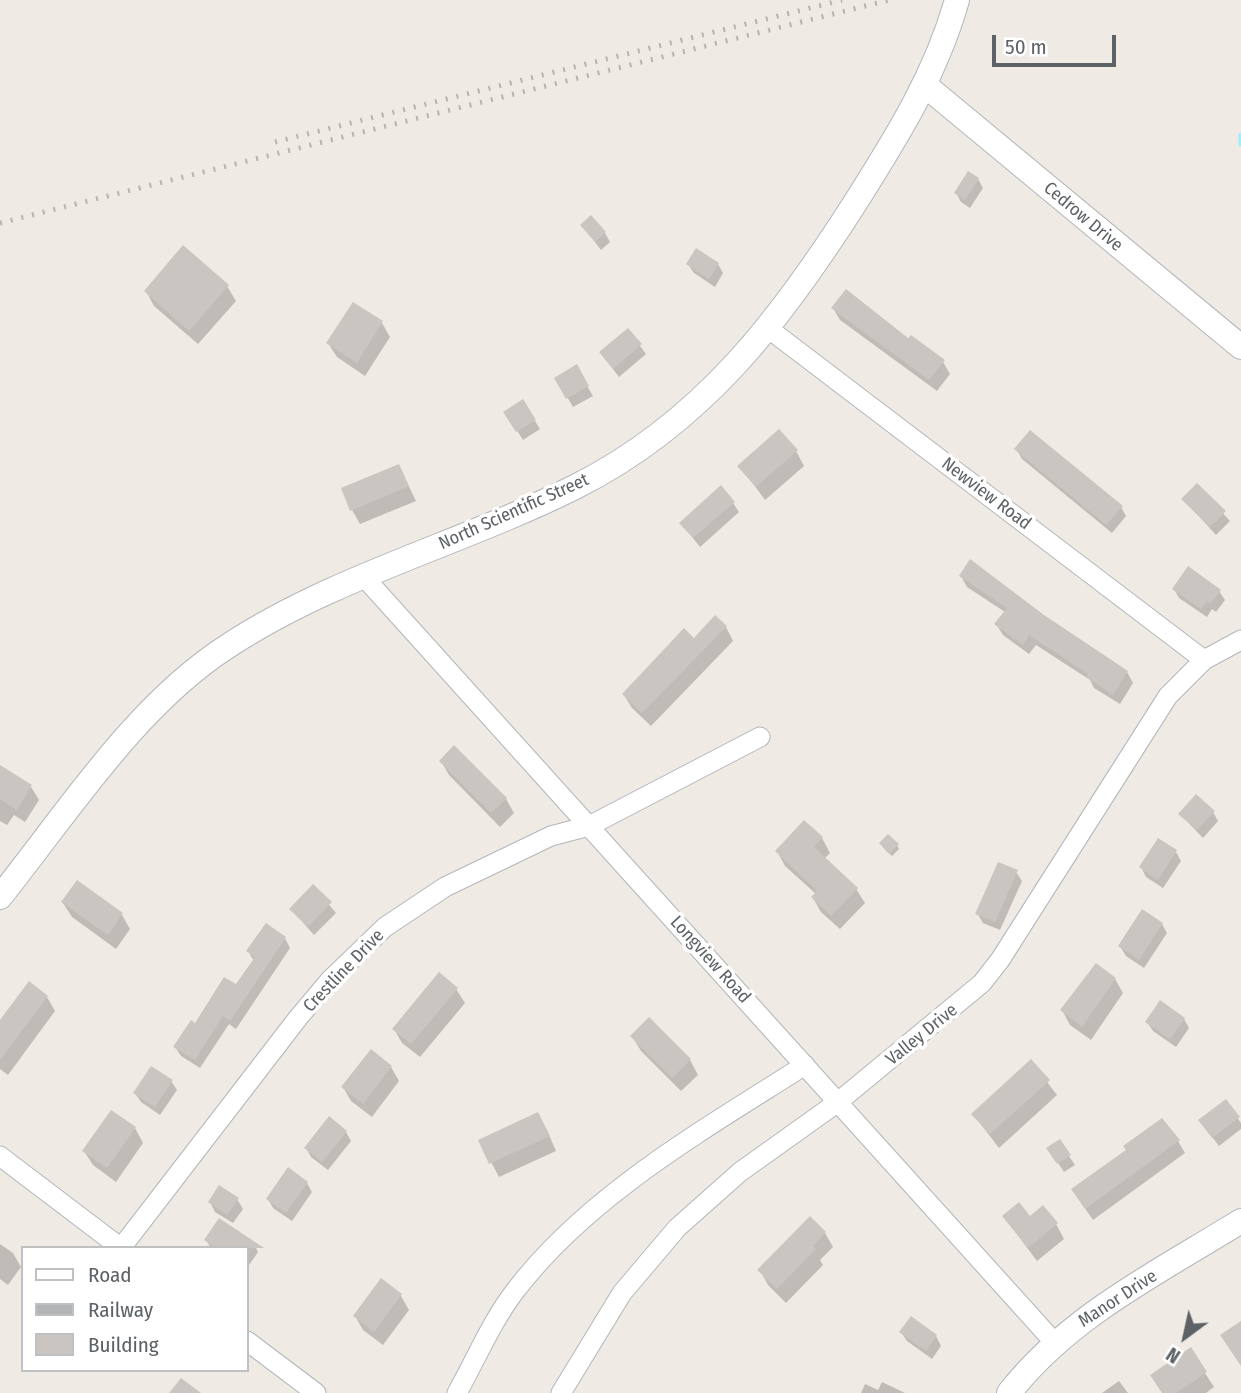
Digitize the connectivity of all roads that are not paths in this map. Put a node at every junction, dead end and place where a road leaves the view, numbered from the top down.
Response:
1 (957, 0) edge
2 (926, 86) junction
3 (769, 329) junction
4 (1241, 347) edge
5 (364, 577) junction
6 (1241, 640) edge
7 (1204, 660) junction
8 (760, 737) dead end
9 (589, 826) junction
10 (0, 897) edge
11 (805, 1065) junction
12 (838, 1102) junction
13 (0, 1156) edge
14 (1241, 1221) edge
15 (118, 1246) edge
16 (123, 1246) edge
17 (248, 1342) edge
18 (1054, 1342) junction
19 (316, 1393) edge
20 (457, 1393) edge
21 (561, 1393) edge
22 (1009, 1393) edge

1 - 2 street, North Scientific Street
2 - 3 street, North Scientific Street
2 - 4 street, Cedrow Drive
3 - 5 street, North Scientific Street
3 - 7 street, Newview Road
5 - 9 street, Longview Road
5 - 10 street, North Scientific Street
6 - 7 street, Valley Drive
7 - 12 street, Valley Drive
8 - 9 street, Crestline Drive
9 - 11 street, Longview Road
9 - 16 street, Crestline Drive
11 - 12 street, Longview Road
11 - 20 street
12 - 18 street, Longview Road
12 - 21 street, Valley Drive
13 - 15 street
14 - 18 street, Manor Drive
17 - 19 street
18 - 22 street, Manor Drive

